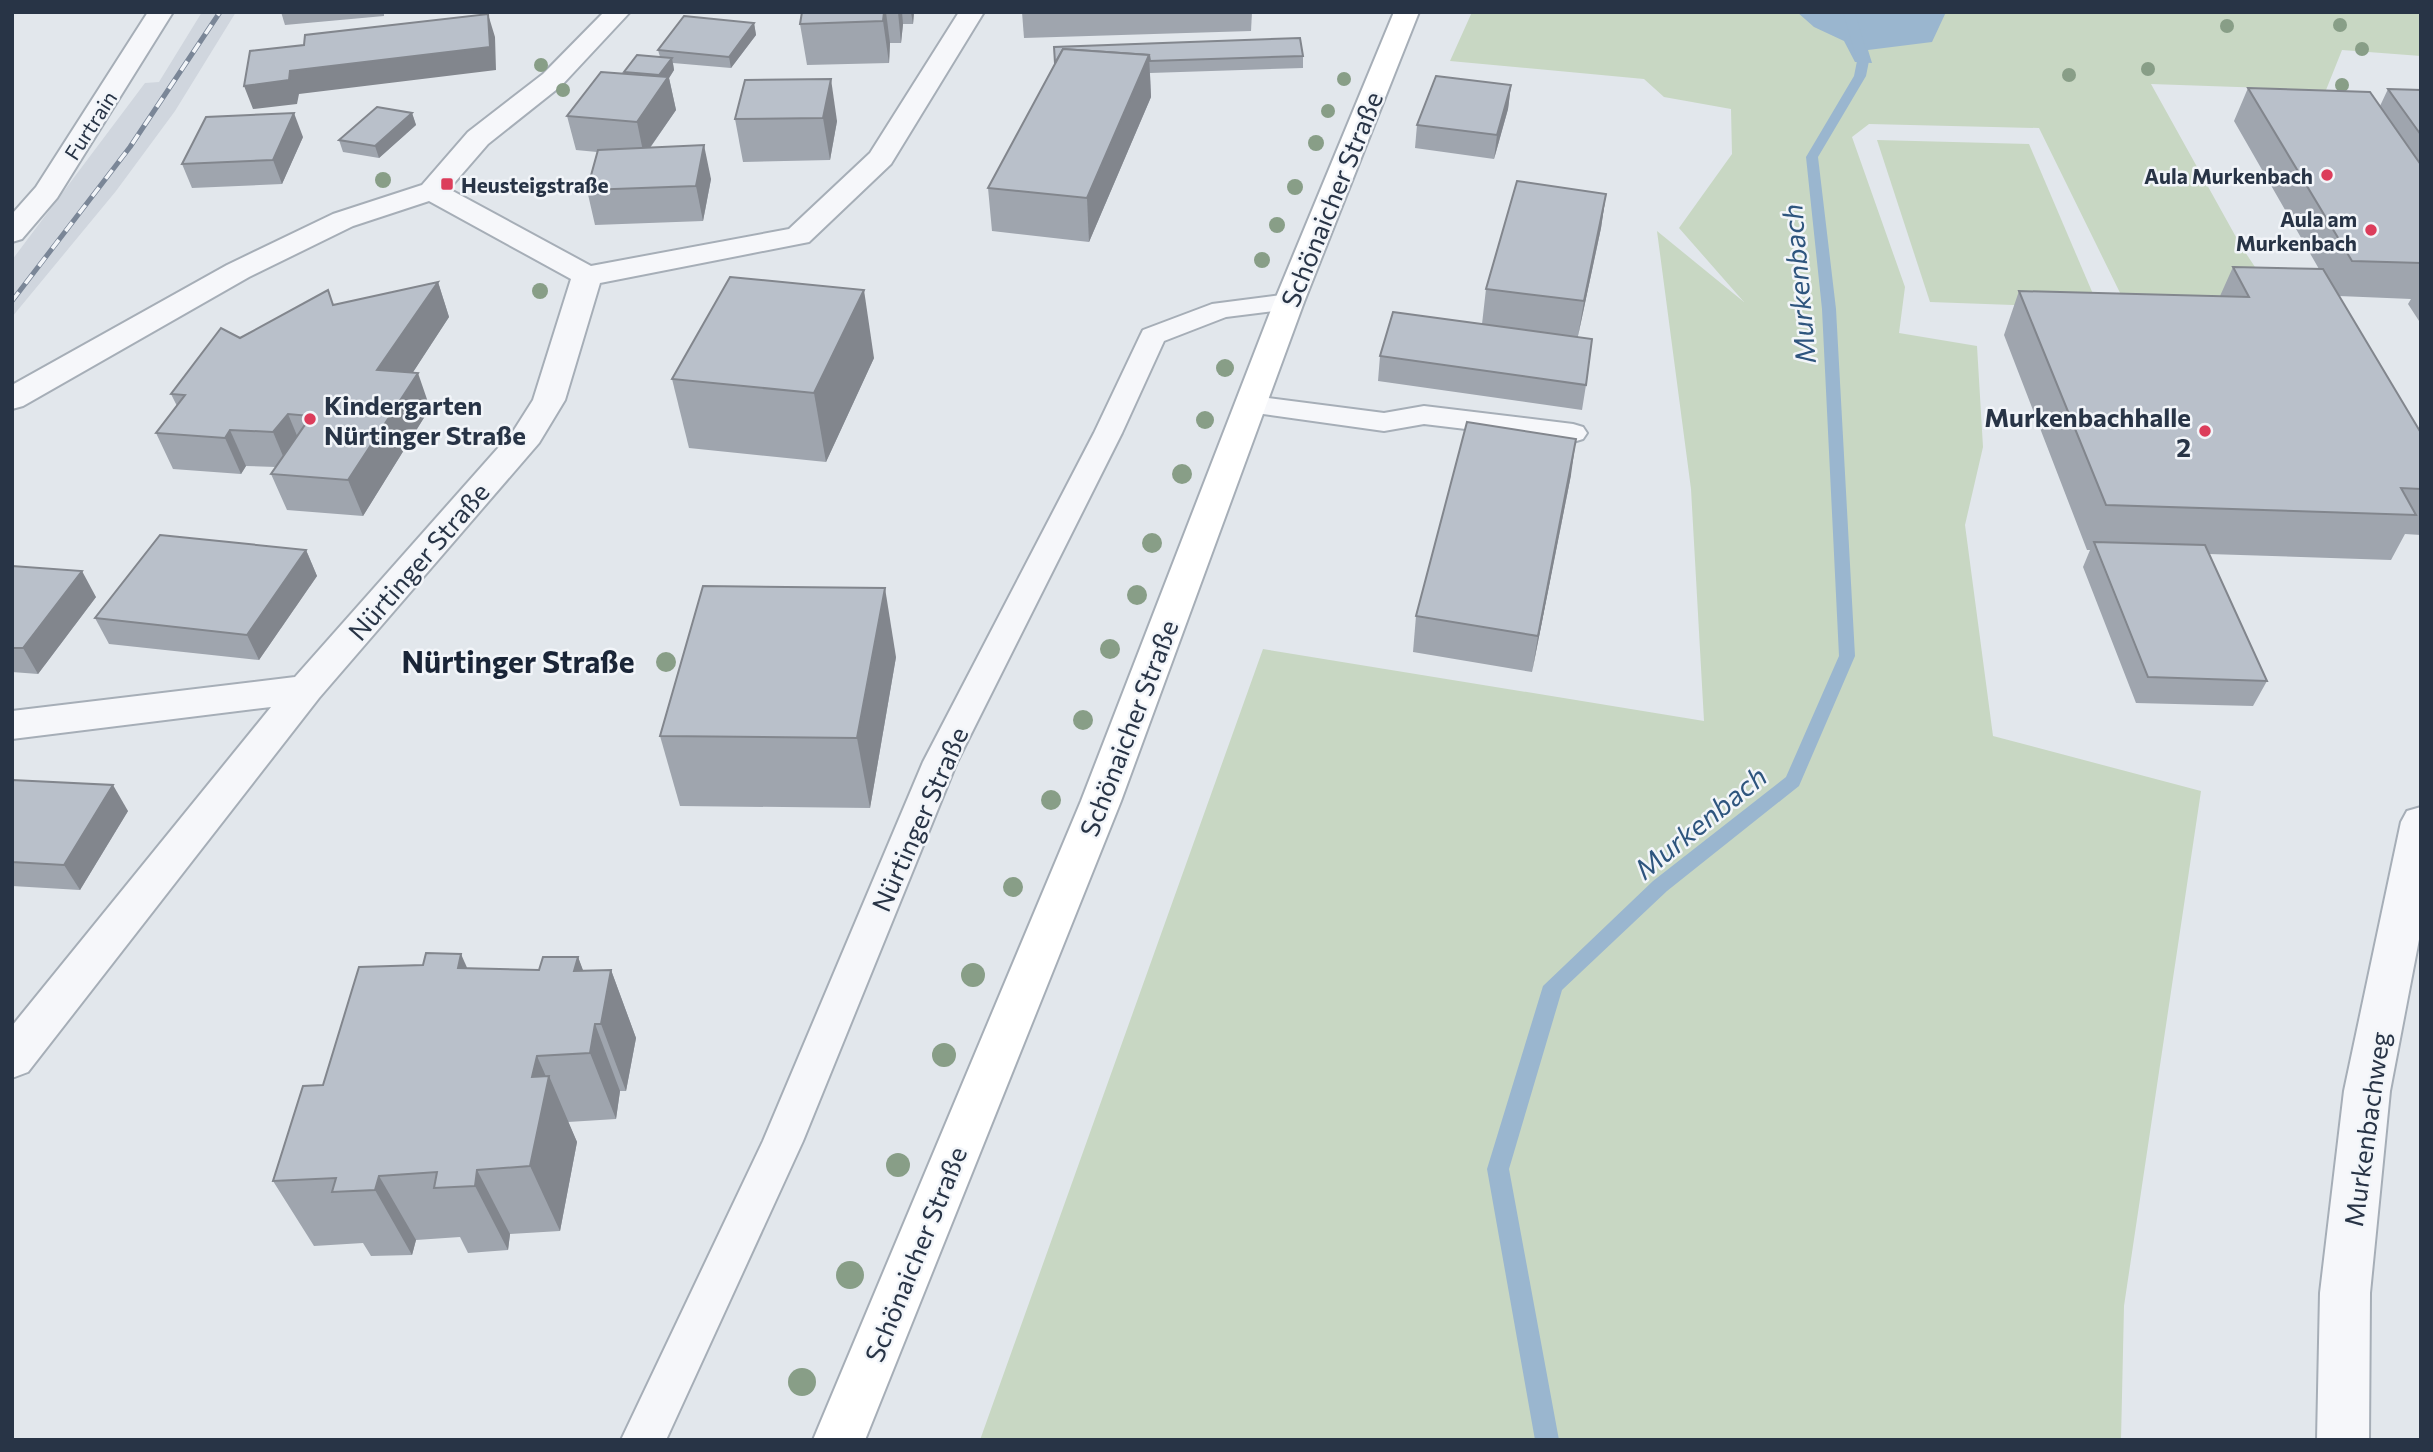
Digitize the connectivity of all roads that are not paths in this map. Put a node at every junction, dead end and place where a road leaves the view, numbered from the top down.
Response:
1 (162, 12) edge
2 (618, 12) edge
3 (972, 12) edge
4 (1407, 12) edge
5 (432, 191) junction
6 (12, 233) edge
7 (587, 276) junction
8 (1289, 302) junction
9 (12, 399) edge
10 (1252, 405) junction
11 (1573, 433) dead end
12 (306, 689) junction
13 (12, 725) edge
14 (2421, 822) edge
15 (12, 1059) edge
16 (643, 1440) edge
17 (839, 1440) edge
18 (2343, 1440) edge

1 - 6 street, Furtrain
2 - 5 street
3 - 7 street
4 - 8 main road, Schönaicher Straße
5 - 7 street
5 - 9 street
7 - 12 street, Nürtinger Straße
8 - 10 main road, Schönaicher Straße
8 - 16 lane, Nürtinger Straße
10 - 11 lane
10 - 17 main road, Schönaicher Straße
12 - 13 street
12 - 15 street, Nürtinger Straße
14 - 18 street, Murkenbachweg

